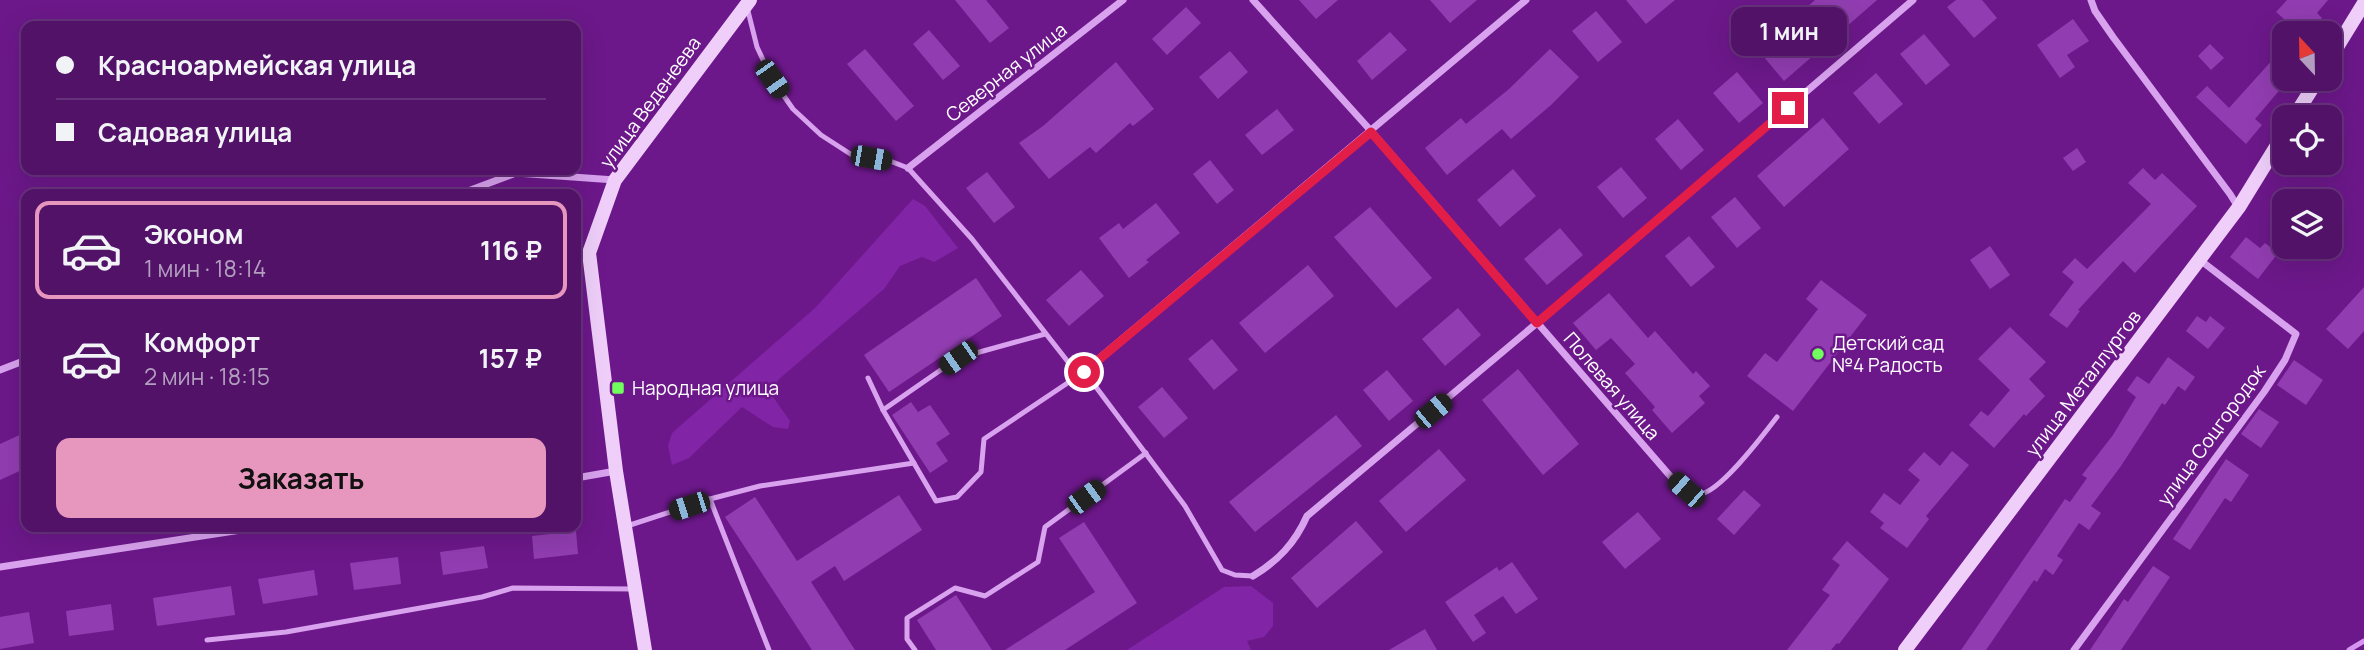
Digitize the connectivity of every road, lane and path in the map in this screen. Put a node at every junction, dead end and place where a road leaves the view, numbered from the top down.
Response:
1 (1123, 0) edge
2 (1253, 0) edge
3 (1527, 0) edge
4 (1913, 0) edge
5 (2091, 0) edge
6 (748, 2) edge
7 (2364, 3) edge
8 (2342, 39) edge
9 (1371, 132) junction
10 (2272, 154) edge
11 (908, 168) junction
12 (511, 175) edge
13 (544, 175) edge
14 (615, 180) junction
15 (473, 189) edge
16 (2239, 208) junction
17 (2200, 260) junction
18 (1537, 323) junction
19 (1045, 334) junction
20 (21, 362) edge
21 (0, 370) edge
22 (1084, 372) junction
23 (868, 378) dead end
24 (883, 410) junction
25 (1777, 417) dead end
26 (1146, 453) junction
27 (914, 463) junction
28 (615, 471) junction
29 (581, 477) edge
30 (1671, 477) joint
31 (710, 499) junction
32 (624, 527) junction
33 (228, 532) edge
34 (0, 567) edge
35 (1253, 576) joint
36 (635, 589) junction
37 (207, 640) dead end
38 (645, 650) edge
39 (769, 650) edge
40 (915, 650) edge
41 (1905, 650) edge
42 (2074, 650) edge

1 - 11 street, Северная улица
2 - 9 street, Полевая улица
3 - 9 street
4 - 18 street
5 - 16 street
6 - 11 lane
6 - 14 main road, улица Веденеева
7 - 8 main road
9 - 18 street, Полевая улица
9 - 22 street
10 - 16 main road, улица Металлургов
11 - 19 lane
12 - 15 street
13 - 14 street
14 - 28 main road, улица Веденеева
16 - 17 main road, улица Металлургов
17 - 41 main road, улица Металлургов
17 - 42 street, улица Соцгородок
18 - 30 street, Полевая улица
18 - 35 street
19 - 22 lane
19 - 24 lane
20 - 21 street
22 - 26 lane
22 - 27 lane
23 - 24 lane
24 - 27 lane
25 - 30 lane
26 - 35 lane
26 - 40 lane
27 - 31 lane
28 - 29 street
28 - 32 main road, улица Веденеева
31 - 32 lane
31 - 39 lane
32 - 36 main road, улица Веденеева
33 - 34 street
36 - 37 lane
36 - 38 main road, улица Веденеева

